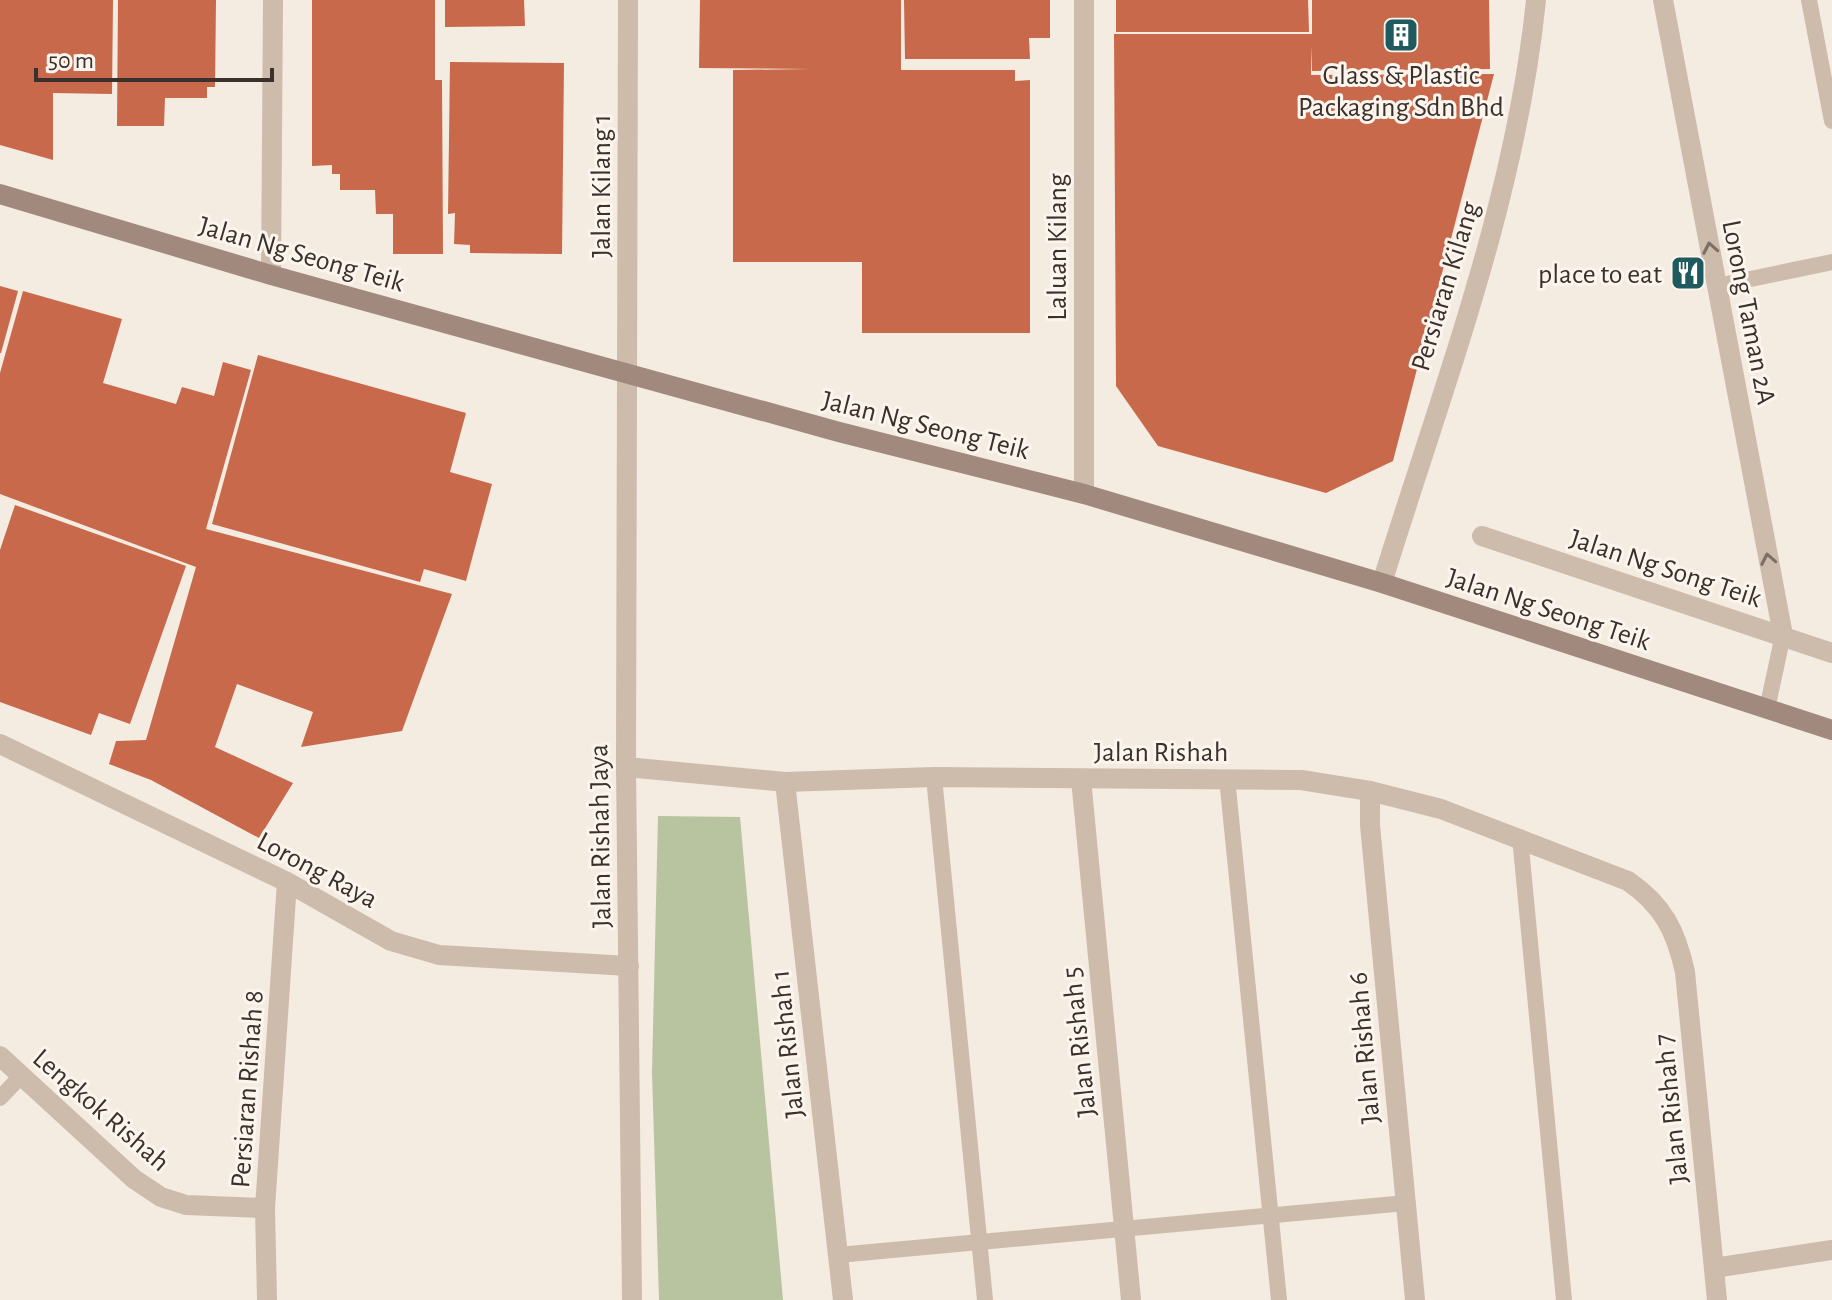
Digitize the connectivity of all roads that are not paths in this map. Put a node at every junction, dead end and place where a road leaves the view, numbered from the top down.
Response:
1 (273, 0) edge
2 (628, 0) edge
3 (1084, 0) edge
4 (1536, 0) edge
5 (1663, 0) edge
6 (1809, 0) edge
7 (1832, 121) edge
8 (0, 194) edge
9 (1832, 262) edge
10 (271, 275) junction
11 (1717, 286) junction
12 (629, 371) junction
13 (1084, 494) junction
14 (1482, 536) dead end
15 (1382, 583) junction
16 (1783, 635) junction
17 (1832, 653) edge
18 (1767, 709) junction
19 (1832, 730) edge
20 (0, 744) edge
21 (626, 767) junction
22 (934, 777) junction
23 (1227, 778) junction
24 (1081, 779) junction
25 (785, 782) junction
26 (1370, 791) junction
27 (1520, 837) junction
28 (287, 882) junction
29 (1666, 915) joint
30 (629, 966) junction
31 (0, 1056) edge
32 (22, 1075) junction
33 (0, 1098) edge
34 (1406, 1203) junction
35 (265, 1208) junction
36 (1270, 1216) junction
37 (1124, 1229) junction
38 (979, 1242) junction
39 (1832, 1250) edge
40 (838, 1255) junction
41 (1714, 1268) junction
42 (267, 1300) edge
43 (632, 1300) edge
44 (843, 1300) edge
45 (985, 1300) edge
46 (1131, 1300) edge
47 (1279, 1300) edge
48 (1415, 1300) edge
49 (1564, 1300) edge
50 (1717, 1300) edge

1 - 10 street
2 - 12 street, Jalan Kilang 1
3 - 13 street, Laluan Kilang
4 - 15 street, Persiaran Kilang
11 -> 5 street, Lorong Taman 2A
6 - 7 lane
8 - 10 main road, Jalan Ng Seong Teik
9 - 11 lane
10 - 12 main road, Jalan Ng Seong Teik
16 -> 11 street, Lorong Taman 2A
12 - 13 main road, Jalan Ng Seong Teik
12 - 21 street, Jalan Rishah Jaya
13 - 15 main road, Jalan Ng Seong Teik
14 - 16 street, Jalan Ng Song Teik
15 - 18 main road, Jalan Ng Seong Teik
16 - 17 street, Jalan Ng Song Teik
16 - 18 lane
18 - 19 main road, Jalan Ng Seong Teik
20 - 28 street, Lorong Raya
21 - 25 street, Jalan Rishah
21 - 30 street, Jalan Rishah Jaya
22 - 24 street, Jalan Rishah
22 - 25 street, Jalan Rishah
22 - 38 lane
23 - 24 street, Jalan Rishah
23 - 26 street, Jalan Rishah
23 - 36 lane
24 - 37 street, Jalan Rishah 5
25 - 40 street, Jalan Rishah 1
26 - 27 street, Jalan Rishah
26 - 34 street, Jalan Rishah 6
27 - 29 street, Jalan Rishah
27 - 49 lane
28 - 30 street, Lorong Raya
28 - 35 street, Persiaran Rishah 8
29 - 41 street, Jalan Rishah 7
30 - 43 street, Jalan Rishah Jaya
31 - 32 street, Lengkok Rishah
32 - 33 lane
32 - 35 street, Lengkok Rishah
34 - 36 lane
34 - 48 street, Jalan Rishah 6
35 - 42 street, Persiaran Rishah 8
36 - 37 lane
36 - 47 lane
37 - 38 lane
37 - 46 street, Jalan Rishah 5
38 - 40 lane
38 - 45 lane
39 - 41 street
40 - 44 street, Jalan Rishah 1
41 - 50 street, Jalan Rishah 7

